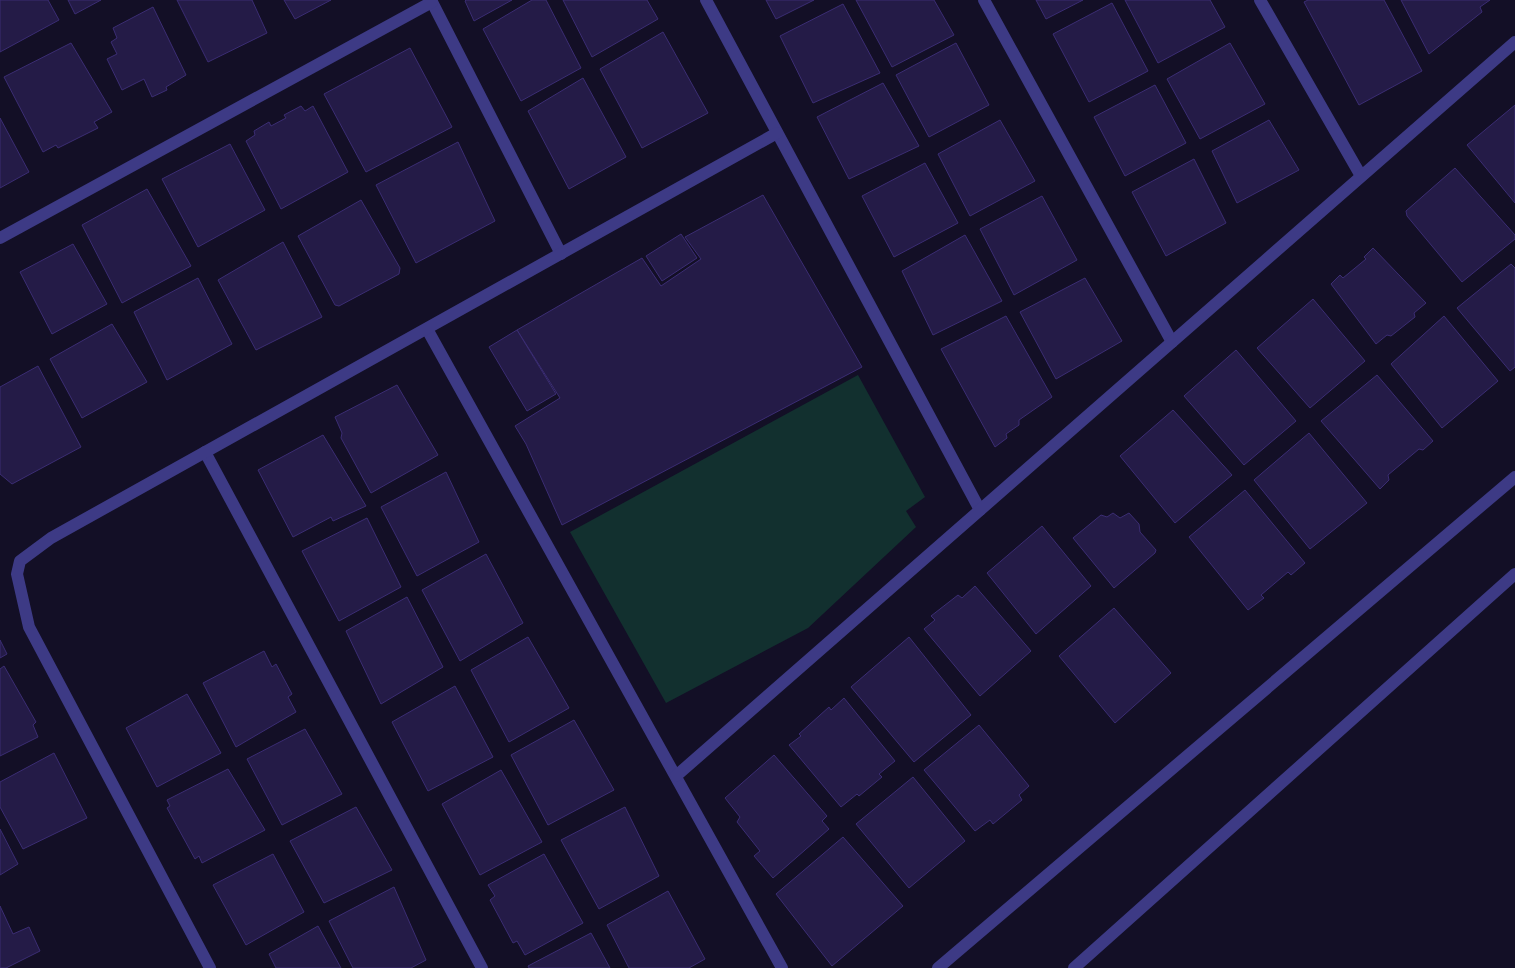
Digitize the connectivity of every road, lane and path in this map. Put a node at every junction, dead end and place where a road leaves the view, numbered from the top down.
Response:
1 (706, 0) edge
2 (984, 0) edge
3 (1260, 0) edge
4 (432, 1) edge
5 (1515, 42) edge
6 (777, 133) junction
7 (1362, 176) junction
8 (0, 238) edge
9 (561, 254) junction
10 (427, 329) junction
11 (1172, 342) junction
12 (205, 452) junction
13 (1515, 477) edge
14 (980, 510) junction
15 (1515, 574) edge
16 (676, 776) junction
17 (210, 968) edge
18 (482, 968) edge
19 (782, 968) edge
20 (938, 968) edge
21 (1074, 968) edge

1 - 6 street
2 - 11 street
3 - 7 street
4 - 8 street
4 - 9 street
5 - 7 street
6 - 9 street
6 - 14 street
7 - 11 street
9 - 10 street
10 - 12 street
10 - 16 street
11 - 14 street
12 - 17 street
12 - 18 street
13 - 20 street
14 - 16 street
15 - 21 street
16 - 19 street

